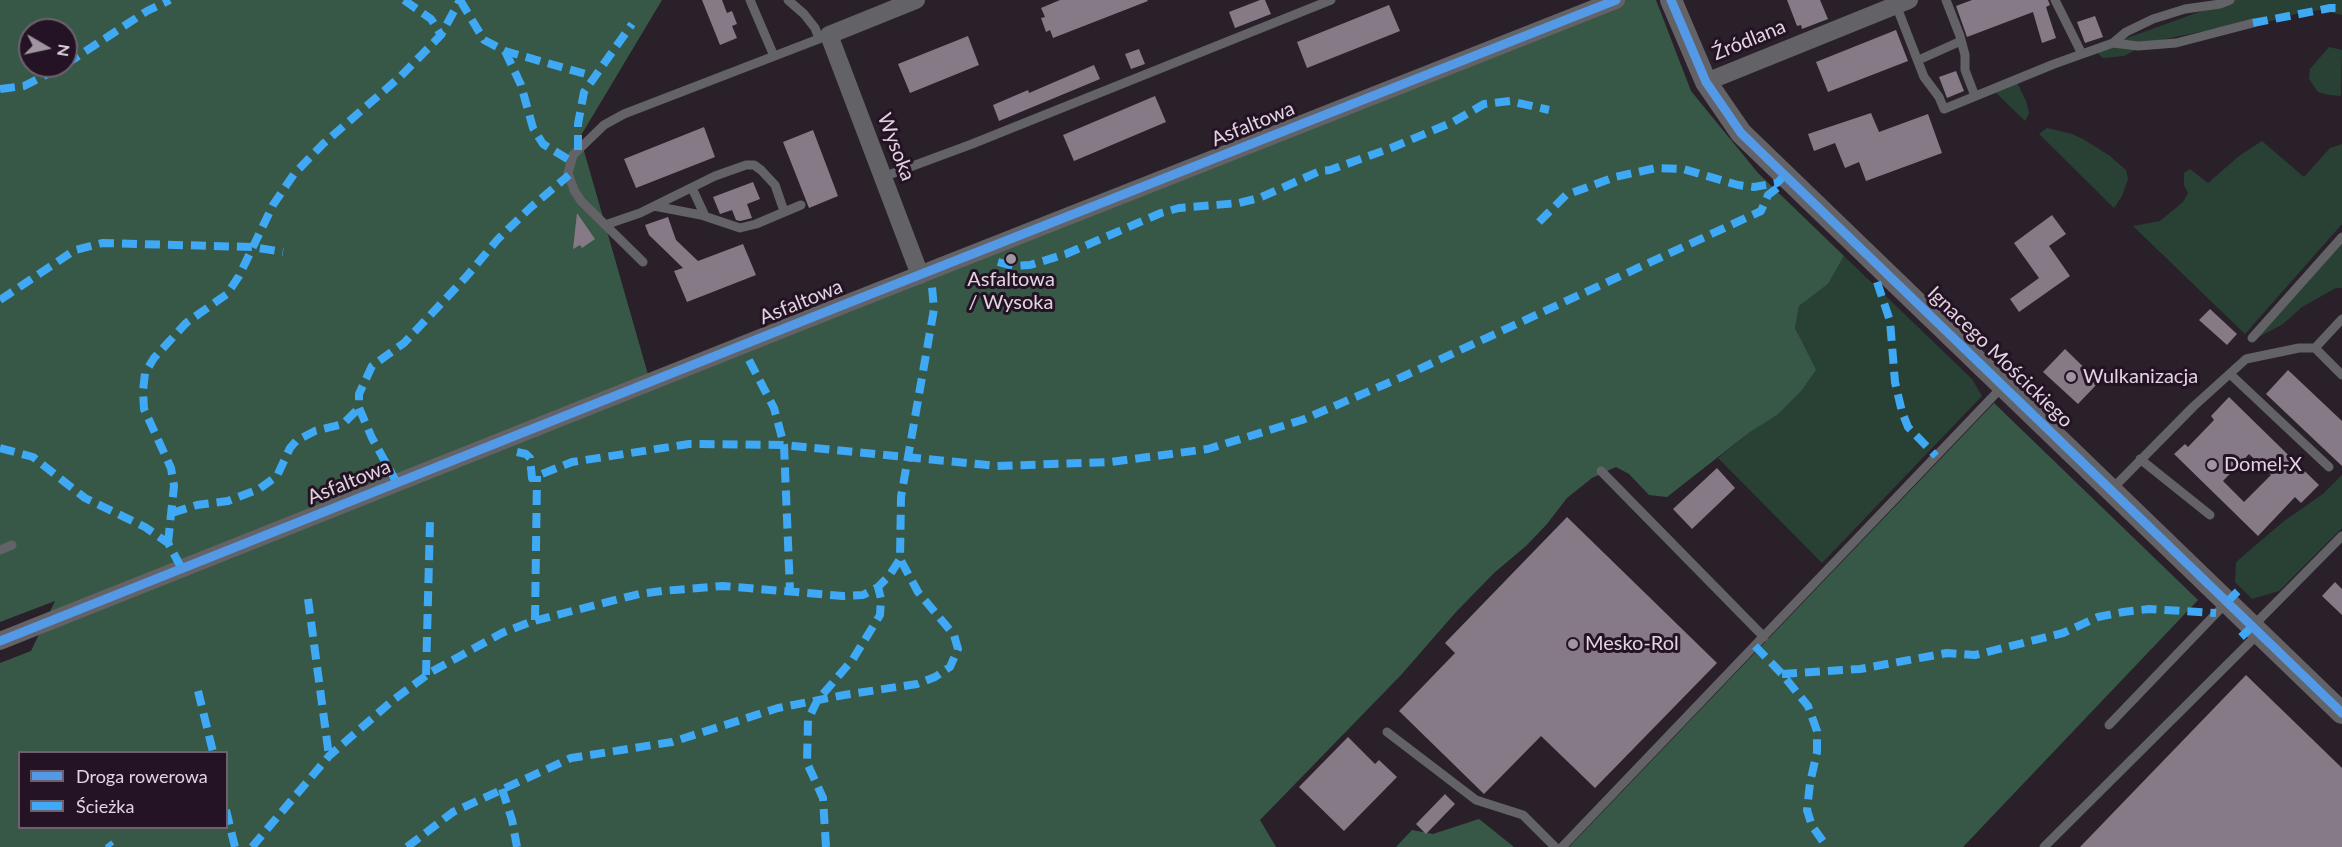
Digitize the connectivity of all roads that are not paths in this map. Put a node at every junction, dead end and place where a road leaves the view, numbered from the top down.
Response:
1 (750, 0) edge
2 (788, 0) edge
3 (916, 0) edge
4 (1331, 0) edge
5 (1616, 0) edge
6 (1671, 0) edge
7 (1946, 0) edge
8 (2055, 0) edge
9 (2230, 0) edge
10 (1902, 3) edge
11 (2253, 23) dead end
12 (824, 37) junction
13 (1961, 41) junction
14 (2113, 43) junction
15 (2082, 54) junction
16 (774, 56) junction
17 (1923, 58) dead end
18 (1706, 82) junction
19 (1976, 96) junction
20 (884, 177) junction
21 (692, 188) junction
22 (801, 205) dead end
23 (654, 206) junction
24 (784, 211) junction
25 (705, 216) junction
26 (605, 225) junction
27 (2342, 237) edge
28 (643, 262) dead end
29 (920, 275) junction
30 (2342, 319) edge
31 (2252, 338) dead end
32 (2315, 348) junction
33 (2230, 374) junction
34 (2342, 375) edge
35 (2005, 385) junction
36 (2140, 459) junction
37 (2329, 467) dead end
38 (1601, 471) dead end
39 (2112, 489) junction
40 (2210, 515) dead end
41 (2342, 536) edge
42 (12, 545) dead end
43 (0, 550) edge
44 (2227, 602) junction
45 (2256, 629) junction
46 (1764, 637) junction
47 (0, 641) edge
48 (2342, 713) edge
49 (2109, 725) dead end
50 (1387, 732) dead end
51 (1555, 847) edge
52 (1562, 847) edge
53 (2044, 847) edge

1 - 16 lane
2 - 12 lane
3 - 12 street
4 - 20 lane
5 - 29 street, Asfaltowa
6 - 18 street, Ignacego Mościckiego
7 - 13 lane
8 - 15 lane
9 - 14 lane
10 - 18 street, Źródlana
10 - 19 lane
11 - 14 lane
12 - 16 lane
12 - 20 street, Wysoka
13 - 17 lane
13 - 19 lane
14 - 15 lane
15 - 19 lane
16 - 26 lane
18 - 35 street, Ignacego Mościckiego
20 - 29 street, Wysoka
21 - 23 lane
21 - 24 lane
21 - 25 lane
22 - 24 lane
23 - 25 lane
23 - 26 lane
24 - 25 lane
26 - 28 lane
27 - 31 lane
29 - 47 street, Asfaltowa
30 - 32 lane
32 - 33 lane
32 - 34 lane
33 - 36 lane
33 - 37 lane
35 - 39 street, Ignacego Mościckiego
35 - 46 lane
36 - 39 lane
36 - 40 lane
38 - 46 lane
39 - 44 street, Ignacego Mościckiego
41 - 45 lane
42 - 43 lane
44 - 45 street, Ignacego Mościckiego
44 - 49 lane
45 - 48 street, Ignacego Mościckiego
45 - 53 lane
46 - 52 lane
50 - 51 lane

